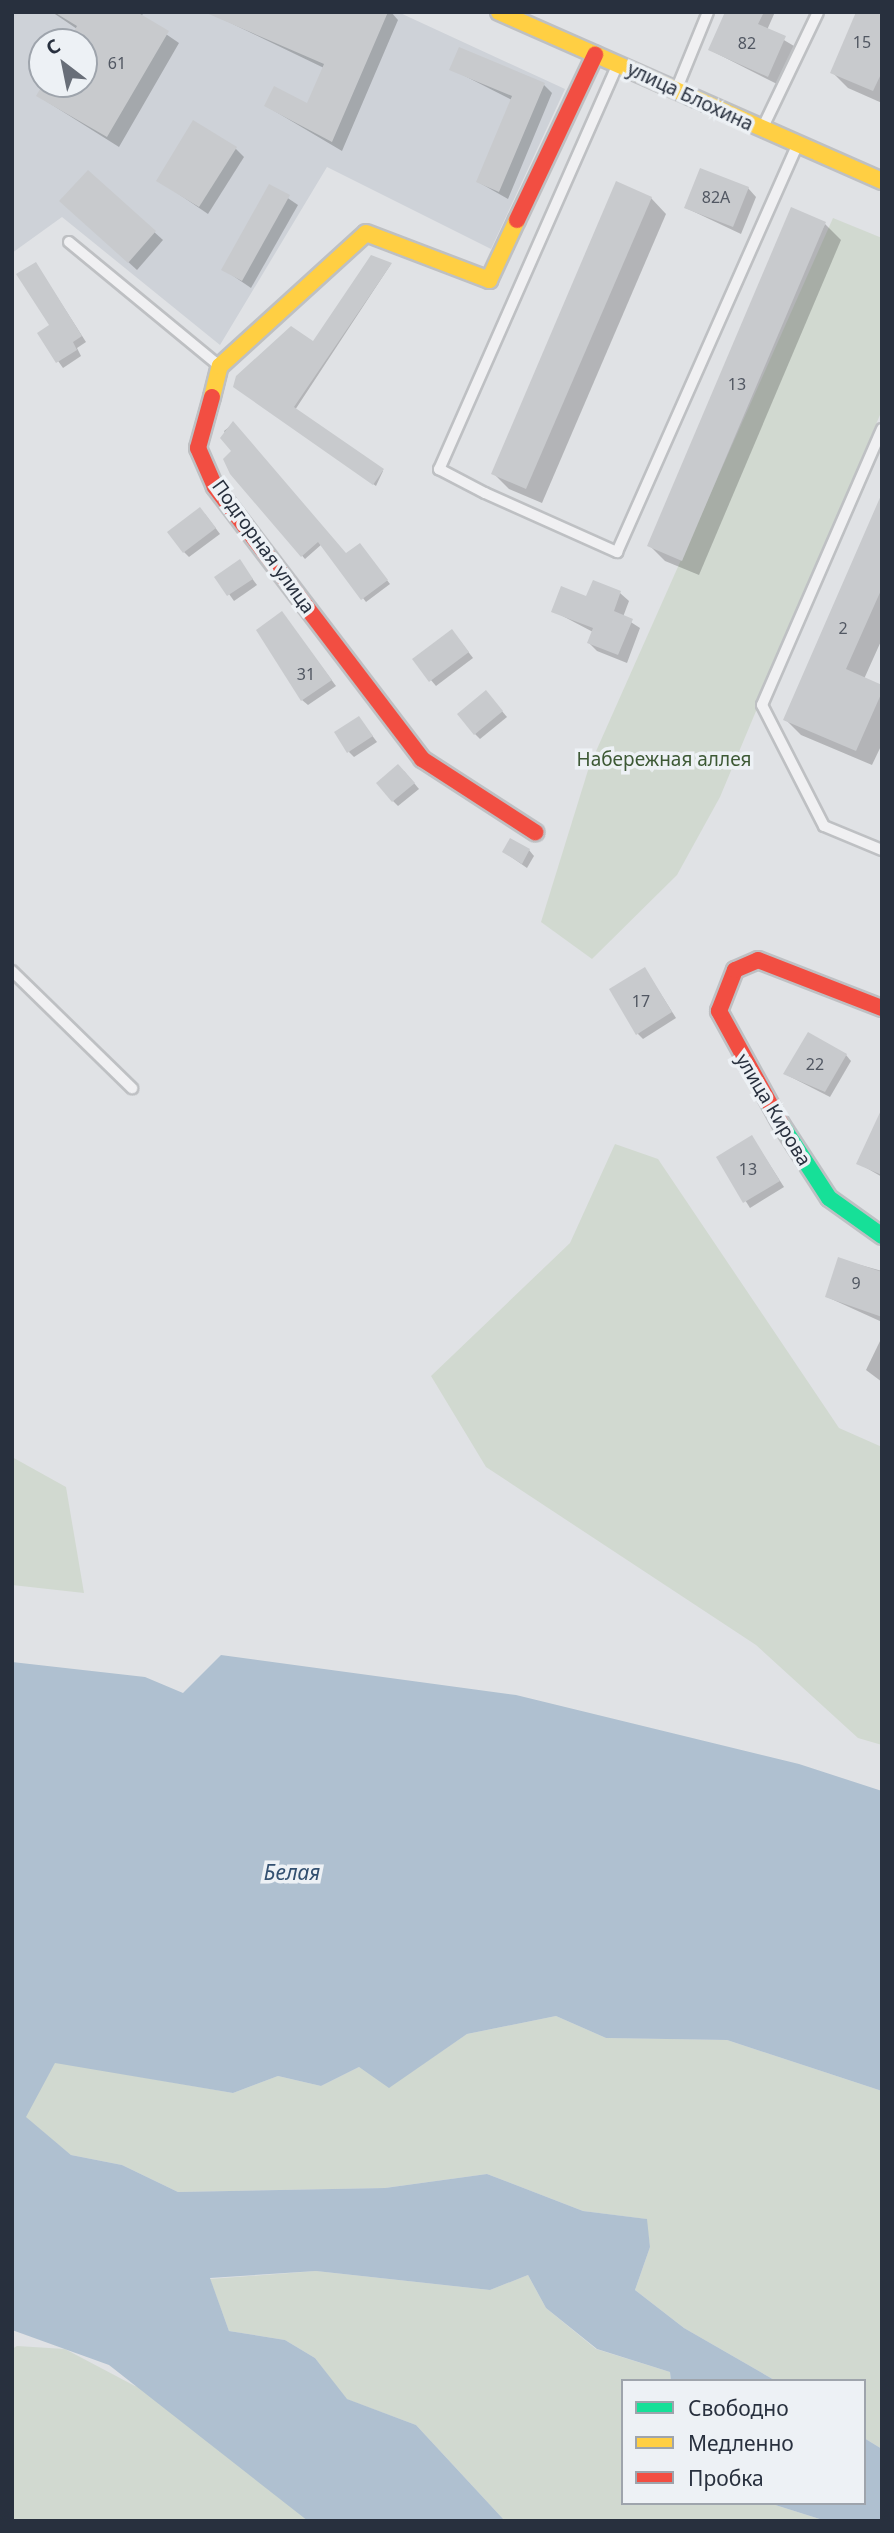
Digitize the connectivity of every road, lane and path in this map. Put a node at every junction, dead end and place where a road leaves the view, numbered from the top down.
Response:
1 (499, 12) edge
2 (708, 12) edge
3 (818, 12) edge
4 (595, 55) junction
5 (618, 64) junction
6 (676, 90) junction
7 (762, 129) junction
8 (797, 145) junction
9 (882, 181) edge
10 (68, 243) dead end
11 (220, 366) junction
12 (882, 429) edge
13 (535, 832) dead end
14 (882, 850) edge
15 (12, 971) edge
16 (882, 1008) edge
17 (132, 1088) dead end
18 (882, 1236) edge

1 - 4 street, улица Блохина
2 - 6 lane
3 - 7 lane
4 - 5 street, улица Блохина
4 - 11 street
5 - 6 street, улица Блохина
5 - 8 lane
6 - 7 street, улица Блохина
7 - 8 street, улица Блохина
8 - 9 street, улица Блохина
10 - 11 lane
11 - 13 street, Подгорная улица
12 - 14 lane
15 - 17 lane
16 - 18 street, улица Кирова

